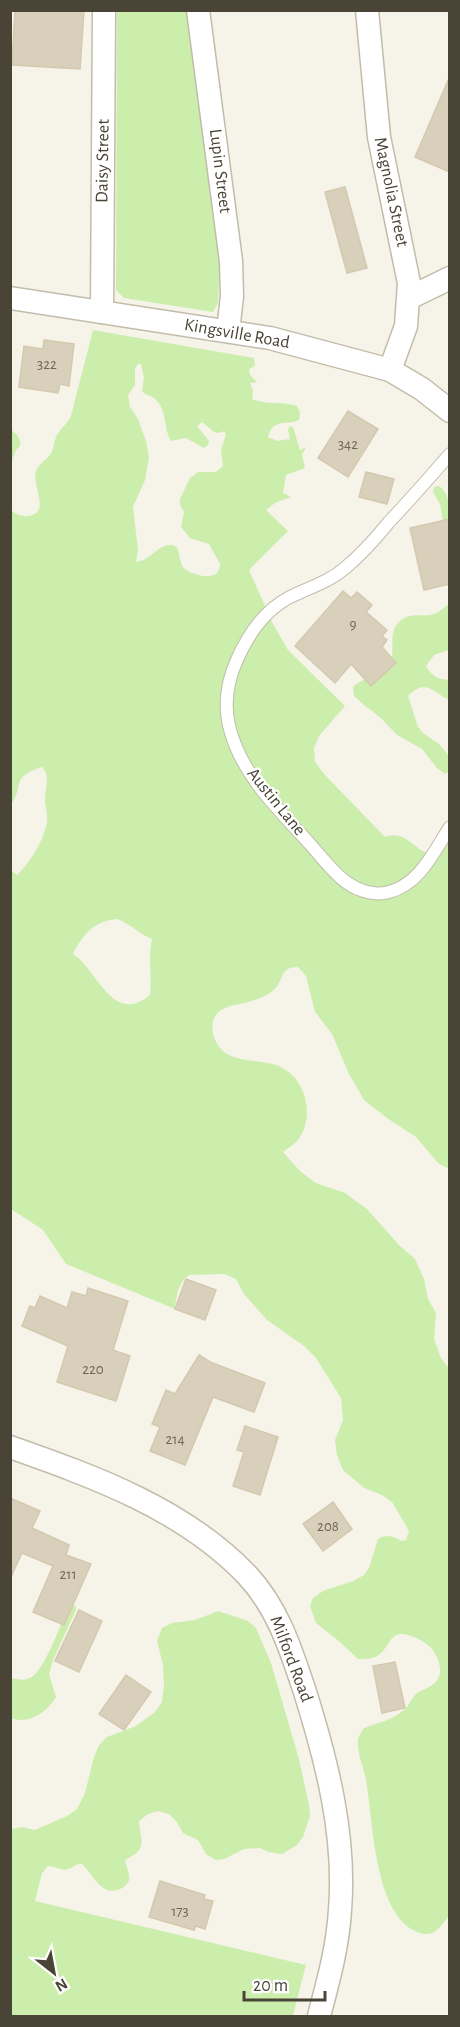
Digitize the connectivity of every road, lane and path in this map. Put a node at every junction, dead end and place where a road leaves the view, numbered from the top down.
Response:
1 (104, 10) edge
2 (198, 10) edge
3 (367, 10) edge
4 (450, 278) edge
5 (10, 298) edge
6 (409, 298) junction
7 (102, 312) junction
8 (228, 331) junction
9 (390, 370) junction
10 (450, 411) edge
11 (450, 454) edge
12 (450, 827) edge
13 (10, 1447) edge
14 (319, 2016) edge

1 - 7 street, Daisy Street
2 - 8 street, Lupin Street
3 - 6 street, Magnolia Street
4 - 6 street
5 - 7 street, Kingsville Road
6 - 9 street, Magnolia Street
7 - 8 street, Kingsville Road
8 - 9 street, Kingsville Road
9 - 10 street, Kingsville Road
11 - 12 lane, Austin Lane
13 - 14 street, Milford Road

